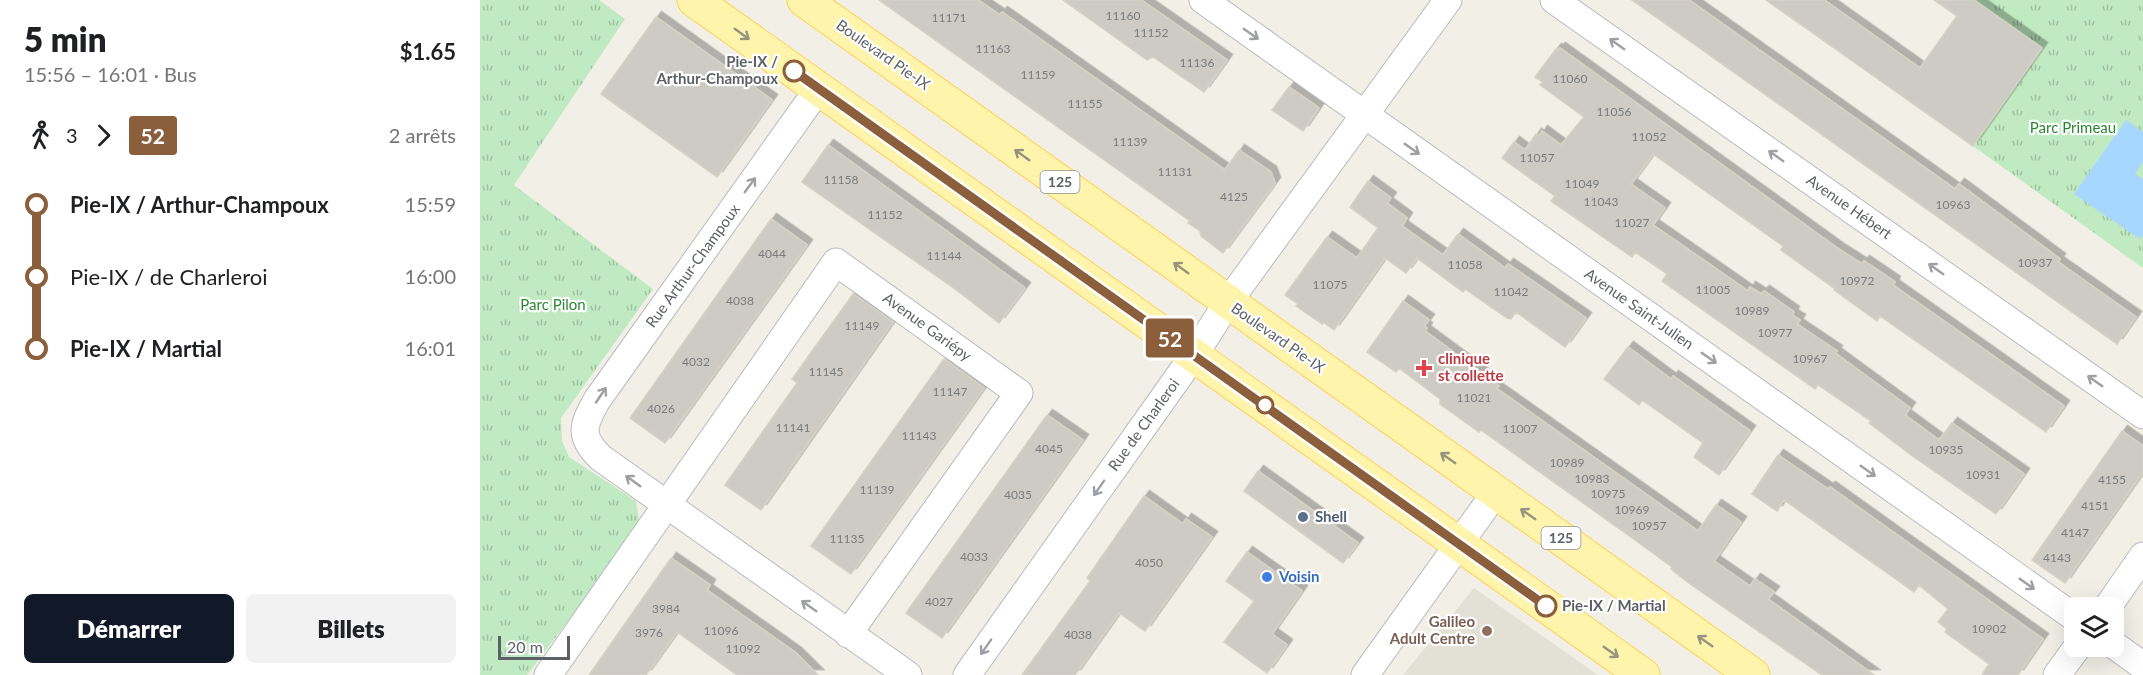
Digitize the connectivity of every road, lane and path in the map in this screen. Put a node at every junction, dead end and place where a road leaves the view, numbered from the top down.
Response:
1 (694, 0) edge
2 (804, 0) edge
3 (1203, 0) edge
4 (1448, 0) edge
5 (1554, 0) edge
6 (819, 88) junction
7 (1365, 115) junction
8 (1228, 302) junction
9 (1194, 355) junction
10 (2143, 415) edge
11 (1496, 492) junction
12 (667, 505) junction
13 (1460, 544) junction
14 (2143, 556) edge
15 (2115, 597) edge
16 (2064, 610) edge
17 (848, 634) junction
18 (2124, 652) edge
19 (2070, 657) edge
20 (2143, 666) edge
21 (548, 675) edge
22 (908, 675) edge
23 (967, 675) edge
24 (1365, 675) edge
25 (1642, 675) edge
26 (1752, 675) edge
27 (2057, 675) edge

1 -> 6 main road
8 -> 2 main road, Boulevard Pie-IX / 125
3 -> 7 street, Avenue Saint-Julien
4 - 7 street, Rue de Charleroi
10 -> 5 street, Avenue Hébert
6 - 9 main road
12 -> 6 street, Rue Arthur-Champoux
7 - 8 street, Rue de Charleroi
7 -> 16 street, Avenue Saint-Julien
8 - 9 street, Rue de Charleroi
11 -> 8 main road, Boulevard Pie-IX / 125
9 - 13 main road
9 -> 23 street, Rue de Charleroi
11 - 13 street
26 -> 11 main road, Boulevard Pie-IX / 125
17 -> 12 street
12 - 17 street, Avenue Gariépy
12 - 21 street
13 - 24 street
13 -> 25 main road
14 - 15 street
17 - 22 street
18 - 20 street
19 - 27 street

